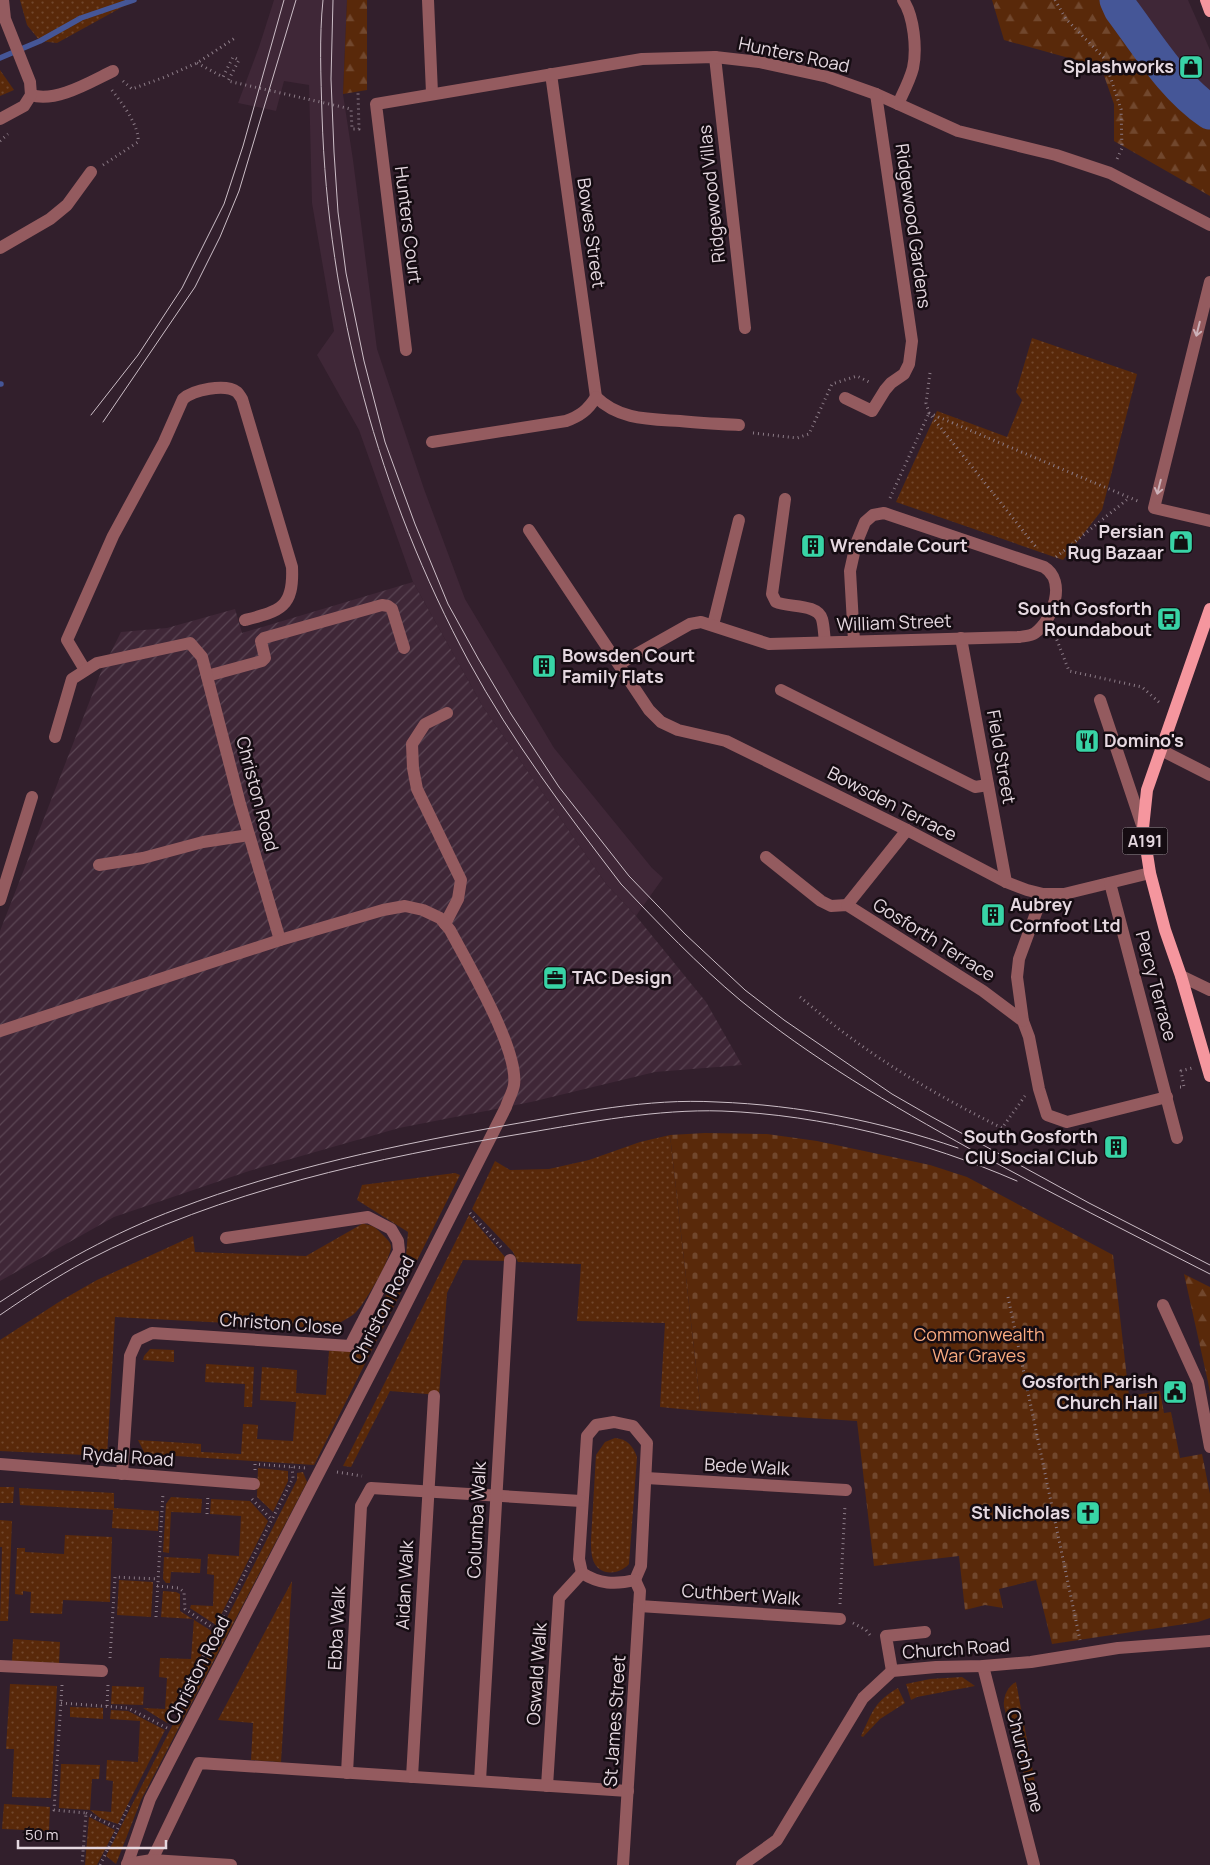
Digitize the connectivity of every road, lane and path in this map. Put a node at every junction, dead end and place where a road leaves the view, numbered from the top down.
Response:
1 (2, 0) edge
2 (428, 0) edge
3 (904, 0) edge
4 (1055, 0) edge
5 (1206, 0) edge
6 (1210, 11) edge
7 (235, 38) dead end
8 (715, 57) junction
9 (197, 63) junction
10 (113, 71) joint
11 (551, 74) junction
12 (101, 77) junction
13 (358, 93) dead end
14 (432, 93) junction
15 (876, 94) junction
16 (31, 95) junction
17 (376, 104) joint
18 (898, 104) junction
19 (0, 119) edge
20 (91, 172) joint
21 (1110, 173) junction
22 (1210, 225) edge
23 (0, 248) edge
24 (1210, 282) edge
25 (745, 328) dead end
26 (406, 350) dead end
27 (930, 373) dead end
28 (885, 390) junction
29 (596, 397) junction
30 (845, 398) dead end
31 (929, 412) junction
32 (739, 425) joint
33 (432, 442) dead end
34 (1129, 498) junction
35 (785, 499) dead end
36 (1138, 501) dead end
37 (884, 512) junction
38 (739, 520) dead end
39 (1210, 521) edge
40 (529, 530) dead end
41 (1039, 565) junction
42 (1210, 609) edge
43 (1048, 618) junction
44 (245, 620) dead end
45 (713, 626) junction
46 (961, 638) junction
47 (825, 642) junction
48 (854, 642) junction
49 (404, 648) dead end
50 (618, 664) junction
51 (85, 670) junction
52 (207, 676) junction
53 (781, 690) dead end
54 (1100, 700) dead end
55 (447, 713) dead end
56 (1173, 715) junction
57 (55, 737) dead end
58 (1161, 750) junction
59 (1210, 776) edge
60 (988, 785) junction
61 (32, 797) dead end
62 (1143, 828) junction
63 (907, 830) junction
64 (250, 836) junction
65 (766, 857) dead end
66 (99, 865) dead end
67 (1150, 873) junction
68 (1006, 882) junction
69 (1110, 883) junction
70 (1043, 894) junction
71 (0, 900) edge
72 (847, 905) junction
73 (445, 924) junction
74 (280, 940) junction
75 (1181, 976) junction
76 (1210, 990) edge
77 (800, 997) dead end
78 (1022, 1020) junction
79 (0, 1030) edge
80 (1181, 1071) dead end
81 (1210, 1076) edge
82 (1184, 1086) dead end
83 (1039, 1089) junction
84 (1167, 1097) junction
85 (1177, 1138) dead end
86 (458, 1201) junction
87 (226, 1238) dead end
88 (510, 1260) joint
89 (1008, 1296) dead end
90 (1163, 1305) dead end
91 (434, 1396) dead end
92 (1210, 1447) edge
93 (0, 1464) edge
94 (292, 1467) junction
95 (321, 1470) junction
96 (122, 1474) junction
97 (159, 1477) junction
98 (646, 1478) junction
99 (254, 1484) junction
100 (371, 1488) junction
101 (846, 1490) joint
102 (428, 1492) junction
103 (496, 1496) junction
104 (581, 1501) junction
105 (272, 1520) junction
106 (582, 1573) junction
107 (158, 1579) junction
108 (635, 1580) junction
109 (158, 1586) junction
110 (639, 1606) junction
111 (156, 1617) dead end
112 (840, 1619) junction
113 (216, 1630) junction
114 (925, 1632) dead end
115 (872, 1638) dead end
116 (1210, 1641) edge
117 (1083, 1653) junction
118 (0, 1666) edge
119 (983, 1666) junction
120 (62, 1669) junction
121 (107, 1671) junction
122 (892, 1671) junction
123 (194, 1675) dead end
124 (61, 1703) junction
125 (107, 1706) junction
126 (172, 1719) dead end
127 (167, 1728) junction
128 (163, 1737) dead end
129 (347, 1773) junction
130 (412, 1777) junction
131 (480, 1782) junction
132 (547, 1786) junction
133 (628, 1791) junction
134 (134, 1795) dead end
135 (86, 1813) junction
136 (117, 1828) junction
137 (152, 1860) junction
138 (82, 1865) edge
139 (100, 1865) edge
140 (127, 1865) edge
141 (231, 1865) edge
142 (623, 1865) edge
143 (742, 1865) edge
144 (1034, 1865) edge

1 - 16 street
2 - 14 street
3 - 18 street
4 - 21 path
5 - 6 main road
7 - 9 path
8 - 11 street, Hunters Road
8 - 15 street, Hunters Road
8 - 25 street, Ridgewood Villas
9 - 10 path
9 - 13 path
10 - 12 street
11 - 14 street, Hunters Road
11 - 29 street, Bowes Street
12 - 16 street
12 - 20 path
14 - 17 street, Hunters Road
15 - 18 street, Hunters Road
15 - 28 street, Ridgewood Gardens
16 - 19 street
17 - 26 street, Hunters Court
18 - 21 street, Hunters Road
20 - 23 street
21 - 22 street, Hunters Road
24 -> 39 street
27 - 31 path
28 - 30 street
28 - 32 path
29 - 32 street
29 - 33 street
31 - 34 path
31 - 37 path
31 - 41 path
34 - 36 path
34 - 41 path
35 - 47 street
37 - 41 street
37 - 48 street
38 - 45 street
40 - 50 street, Bowsden Terrace
41 - 43 street
42 - 56 main road, A191
43 - 46 street, William Street
43 - 56 path
44 - 51 street
45 - 47 street, William Street
45 - 50 street, William Street
46 - 48 street, William Street
46 - 60 street, Field Street
47 - 48 street, William Street
49 - 52 street
50 - 63 street, Bowsden Terrace
51 - 52 street, Christon Road
51 - 57 street
52 - 64 street, Christon Road
53 - 60 street
54 - 62 street
55 - 73 street
56 - 58 main road, A191
58 - 59 street
58 - 62 main road, A191
60 - 68 street, Field Street
61 - 71 street
62 - 67 main road, A191
63 - 68 street, Bowsden Terrace
63 - 72 street
64 - 66 street
64 - 74 street, Christon Road
65 - 72 street, Gosforth Terrace
67 - 69 street, Bowsden Terrace
67 - 75 main road, A191
68 - 70 street, Bowsden Terrace
69 - 70 street, Bowsden Terrace
69 - 84 street, Percy Terrace
70 - 78 street
72 - 78 street, Gosforth Terrace
73 - 74 street, Christon Road
73 - 86 street, Christon Road
74 - 79 street, Christon Road
75 - 76 street
75 - 81 main road, A191
77 - 83 path
78 - 83 street
80 - 82 path
83 - 84 street
84 - 85 street, Percy Terrace
86 - 88 path
86 - 95 street, Christon Road
87 - 96 street, Christon Close
88 - 103 street, Columba Walk
89 - 117 path
90 - 92 street
91 - 102 street, Aidan Walk
93 - 96 street, Rydal Road
94 - 95 path
94 - 99 path
94 - 105 path
95 - 100 path
95 - 140 street, Christon Road
96 - 97 street, Rydal Road
97 - 99 street, Rydal Road
97 - 107 path
98 - 101 street, Bede Walk
98 - 104 street, St James Street
98 - 108 street, St James Street
99 - 105 path
100 - 102 street
100 - 129 street, Ebba Walk
101 - 112 path
102 - 103 street
102 - 130 street, Aidan Walk
103 - 104 street
103 - 131 street, Columba Walk
104 - 106 street, St James Street
105 - 113 path
106 - 108 street
106 - 132 street, Oswald Walk
107 - 109 path
107 - 121 path
108 - 110 street, St James Street
109 - 111 path
109 - 113 path
110 - 112 street, Cuthbert Walk
110 - 133 street, St James Street
112 - 115 path
113 - 123 path
114 - 122 street
116 - 117 street, Church Road
117 - 119 street, Church Road
118 - 120 street
119 - 122 street, Church Road
119 - 144 street, Church Lane
120 - 121 street
120 - 124 path
121 - 125 path
122 - 143 street, Church Road
124 - 125 path
124 - 135 path
125 - 127 path
126 - 127 path
127 - 128 path
129 - 130 street
129 - 137 street
130 - 131 street
131 - 132 street
132 - 133 street
133 - 142 street, St James Street
134 - 136 path
135 - 136 path
135 - 138 path
136 - 139 path
137 - 140 street
137 - 141 street

